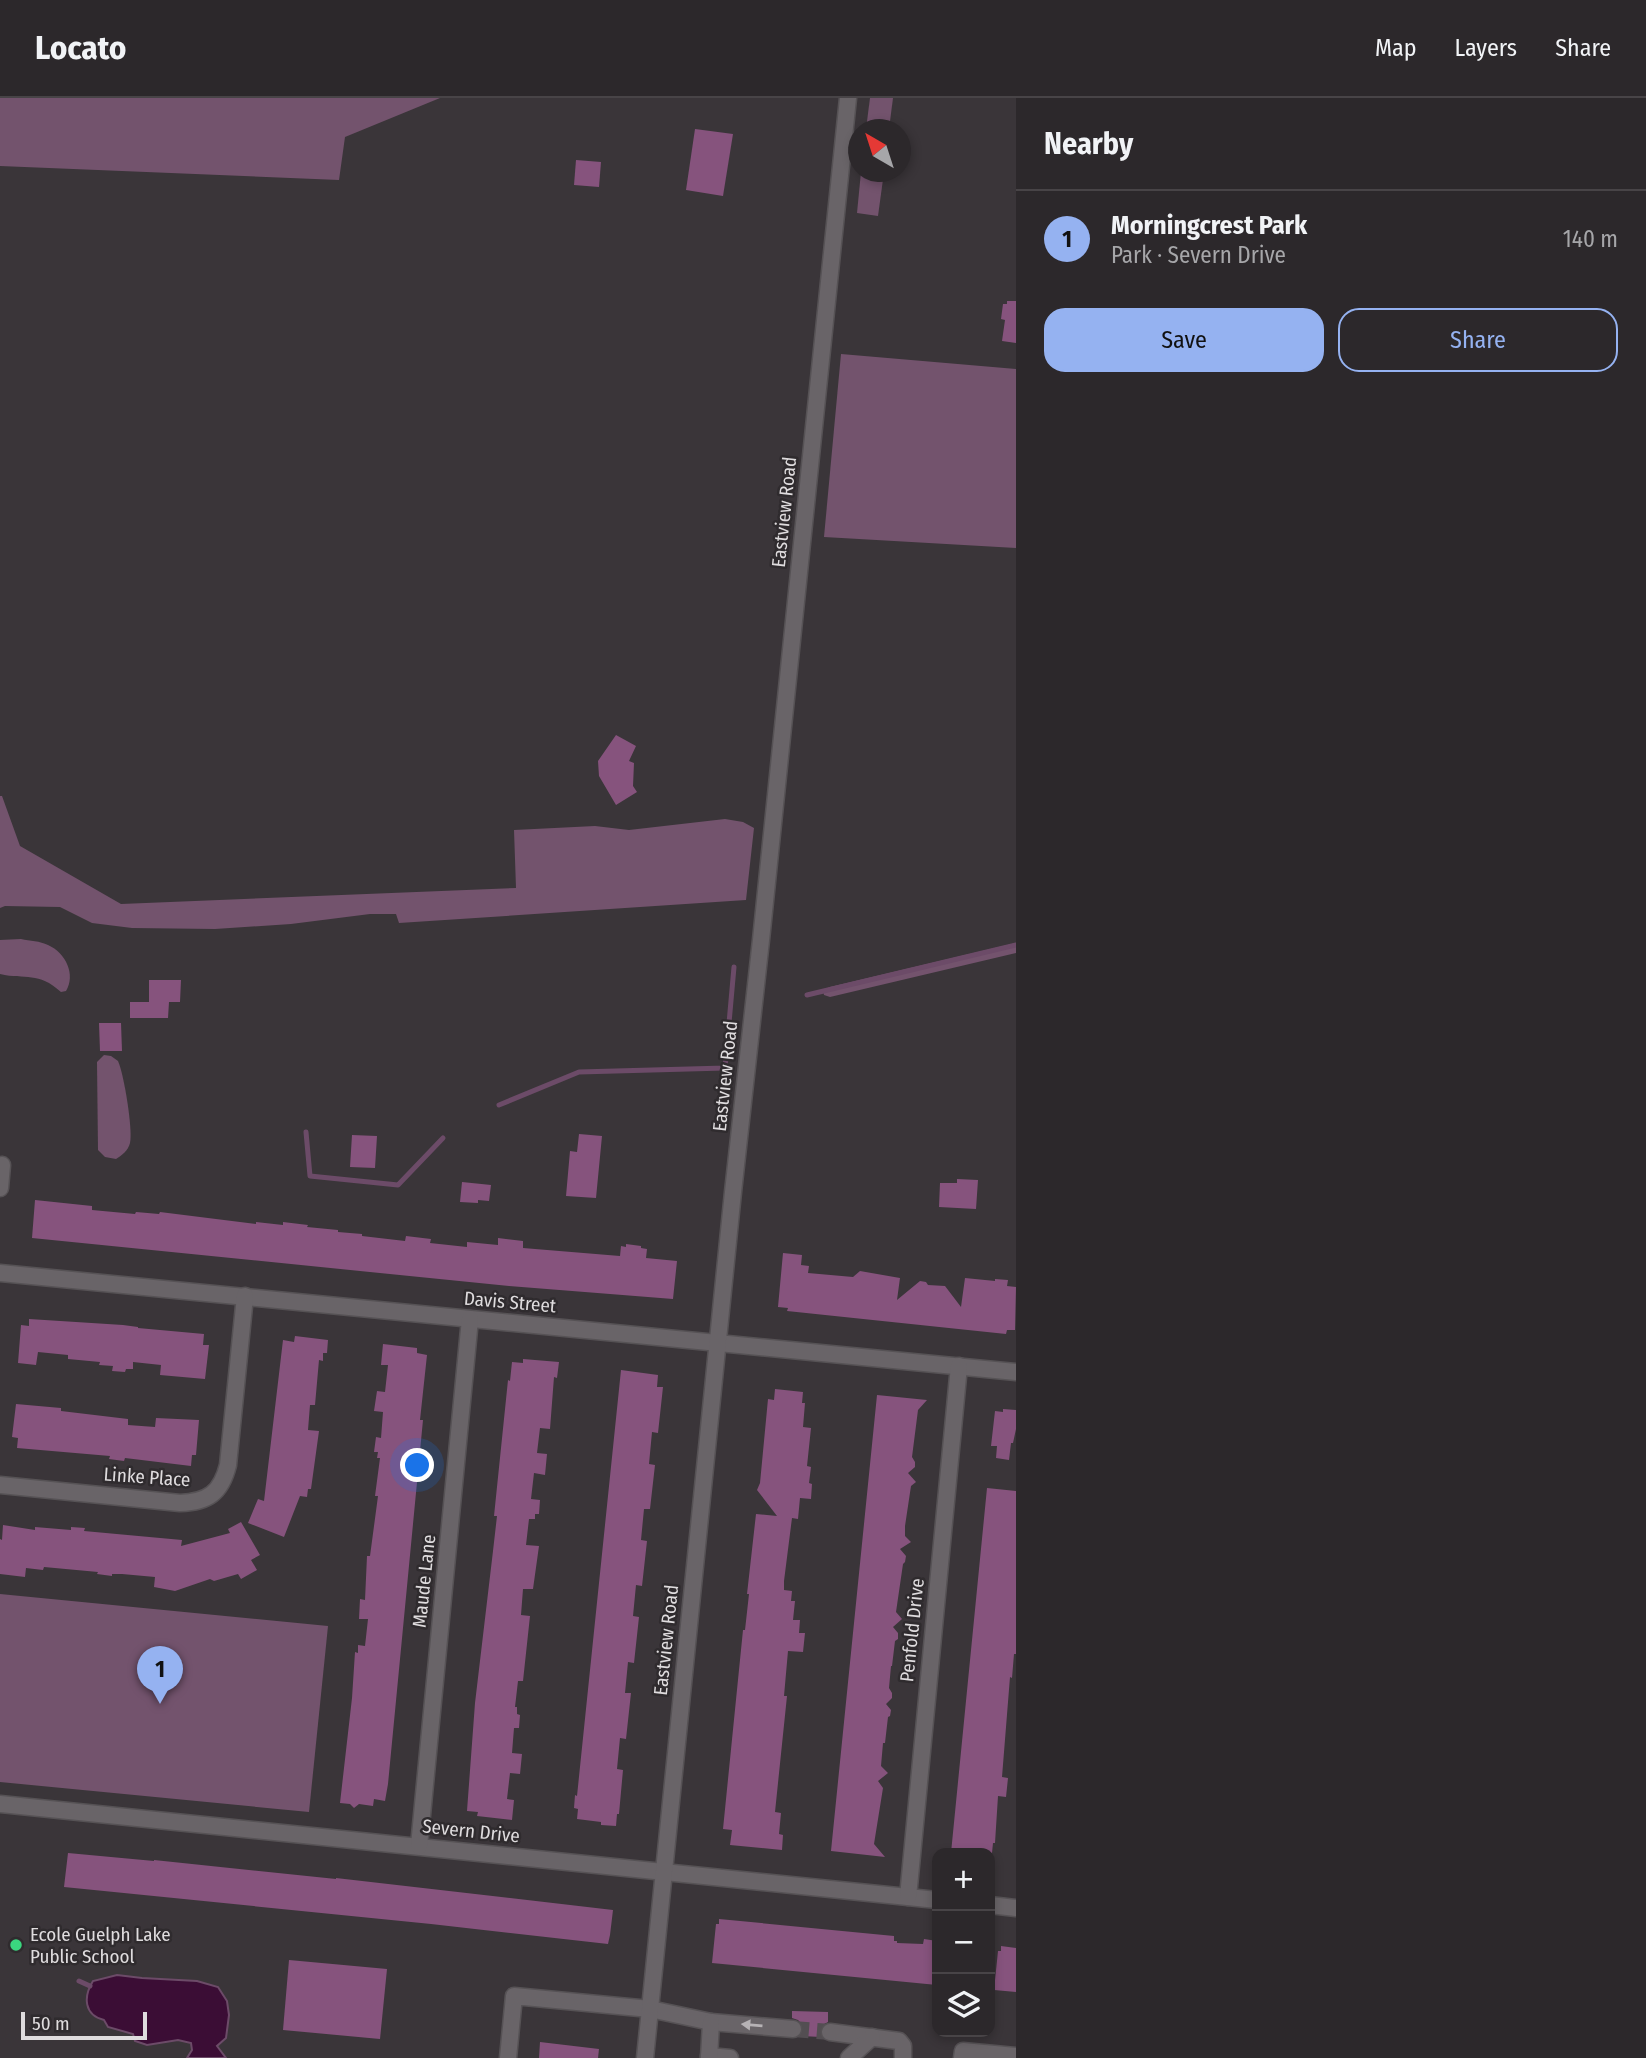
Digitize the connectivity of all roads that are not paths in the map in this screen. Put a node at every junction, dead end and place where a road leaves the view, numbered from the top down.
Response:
1 (848, 98) edge
2 (2, 1165) dead end
3 (0, 1188) edge
4 (0, 1273) edge
5 (245, 1296) junction
6 (471, 1319) junction
7 (718, 1341) junction
8 (959, 1366) junction
9 (1016, 1372) edge
10 (0, 1485) edge
11 (0, 1804) edge
12 (419, 1846) junction
13 (664, 1872) junction
14 (908, 1897) junction
15 (932, 1899) edge
16 (995, 1906) edge
17 (1016, 1908) edge
18 (650, 2009) junction
19 (711, 2022) junction
20 (793, 2029) tunnel mouth
21 (830, 2032) tunnel mouth
22 (872, 2037) junction
23 (1016, 2056) edge
24 (709, 2057) edge
25 (508, 2058) edge
26 (645, 2058) edge
27 (730, 2058) edge
28 (849, 2058) edge
29 (903, 2058) edge
30 (962, 2058) edge

1 - 7 street, Eastview Road
2 - 3 street
4 - 5 street, Davis Street
5 - 6 street, Davis Street
5 - 10 street, Linke Place
6 - 7 street, Davis Street
6 - 12 street, Maude Lane
7 - 8 street, Davis Street
7 - 13 street, Eastview Road
8 - 9 street, Davis Street
8 - 14 street, Penfold Drive
11 - 12 street, Severn Drive
12 - 13 street, Severn Drive
13 - 14 street, Severn Drive
13 - 18 street, Eastview Road
14 - 15 street, Severn Drive
16 - 17 street
18 - 19 street
18 - 25 street
18 - 26 street, Eastview Road
20 -> 19 street
19 - 24 street
21 - 22 street
22 - 28 street
22 - 29 street
23 - 30 street
24 - 27 street

